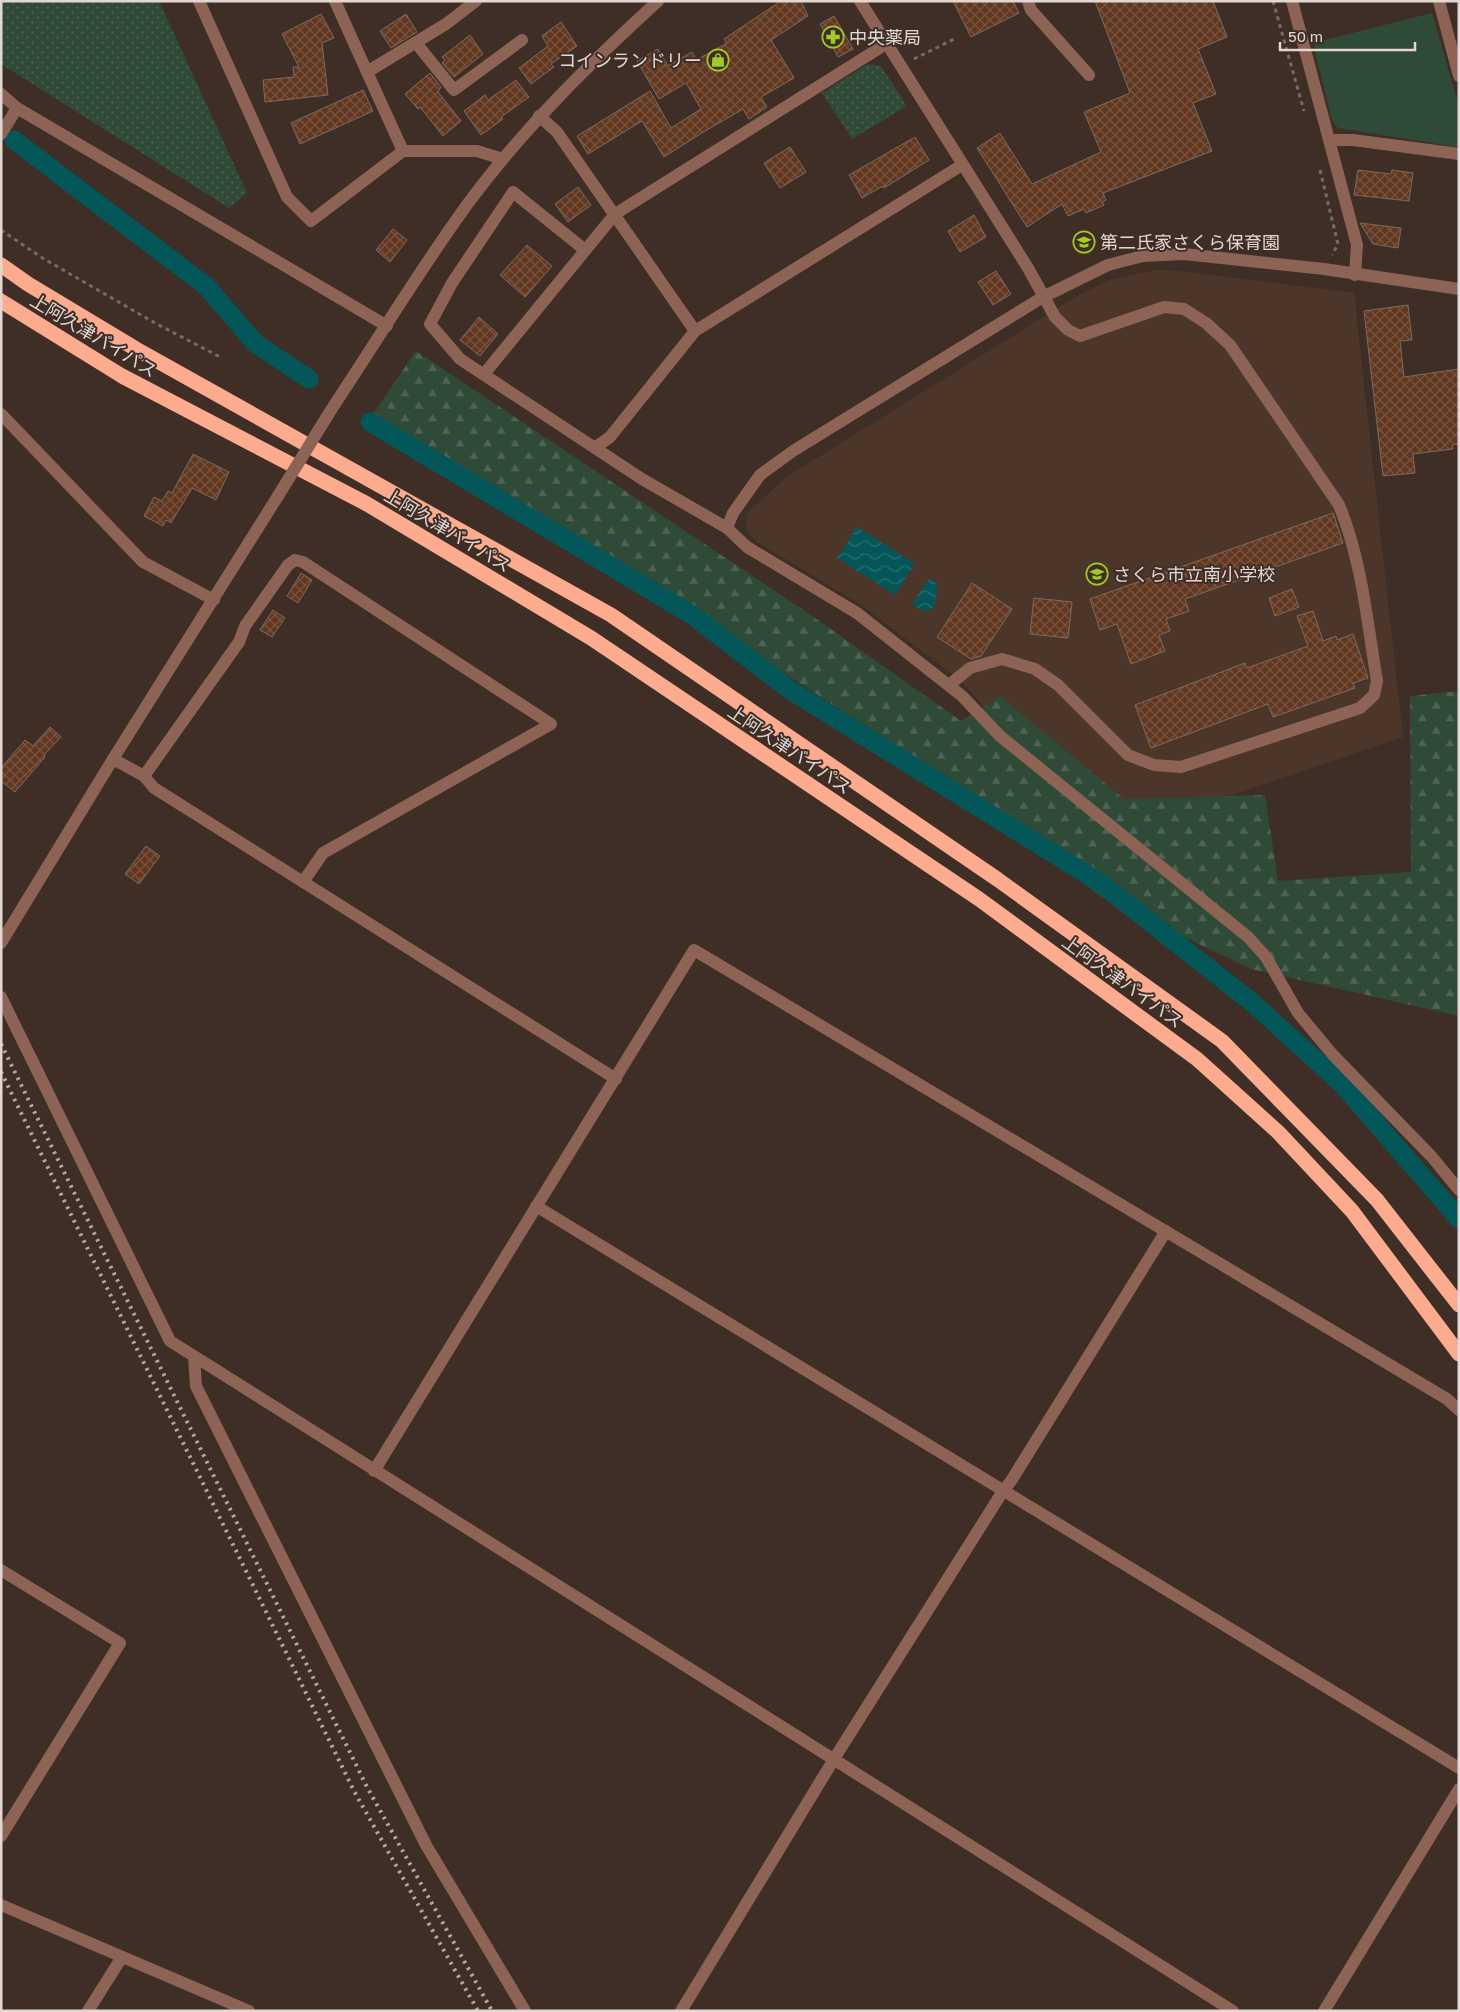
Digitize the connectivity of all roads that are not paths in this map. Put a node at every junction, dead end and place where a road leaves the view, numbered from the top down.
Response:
1 (199, 1) edge
2 (335, 1) edge
3 (476, 1) edge
4 (658, 1) edge
5 (860, 1) edge
6 (1028, 1) edge
7 (1292, 1) edge
8 (1439, 1) edge
9 (522, 40) dead end
10 (416, 43) junction
11 (886, 44) junction
12 (367, 72) junction
13 (1459, 74) edge
14 (1090, 75) dead end
15 (1, 94) edge
16 (17, 108) junction
17 (539, 116) junction
18 (1, 134) edge
19 (1329, 140) junction
20 (402, 150) junction
21 (1459, 154) edge
22 (503, 159) junction
23 (962, 165) junction
24 (615, 214) junction
25 (585, 250) junction
26 (1, 265) edge
27 (1355, 275) junction
28 (1459, 290) edge
29 (1043, 297) junction
30 (1, 301) edge
31 (387, 326) junction
32 (695, 331) junction
33 (484, 374) junction
34 (1, 414) edge
35 (596, 447) junction
36 (727, 528) junction
37 (214, 600) junction
38 (948, 685) junction
39 (113, 759) junction
40 (144, 776) junction
41 (303, 882) junction
42 (1, 943) edge
43 (1, 997) edge
44 (616, 1079) junction
45 (1459, 1190) edge
46 (536, 1206) junction
47 (1166, 1231) junction
48 (1459, 1305) edge
49 (1459, 1354) edge
50 (194, 1357) junction
51 (1459, 1410) edge
52 (374, 1471) junction
53 (1003, 1491) junction
54 (1, 1570) edge
55 (834, 1759) junction
56 (1459, 1768) edge
57 (1459, 1790) edge
58 (1, 1836) edge
59 (1, 1905) edge
60 (122, 1957) junction
61 (686, 2009) edge
62 (88, 2011) edge
63 (249, 2011) edge
64 (524, 2011) edge
65 (1232, 2011) edge
66 (1324, 2011) edge

1 - 20 street
2 - 12 street
3 - 10 street
4 - 17 street
5 - 11 street
6 - 14 street
7 - 19 street
8 - 13 street
9 - 10 street
10 - 12 street
11 - 23 street
11 - 24 street
12 - 20 street
15 - 16 street
16 - 18 street
16 - 31 street
17 - 22 street
17 - 24 street
19 - 21 street
19 - 27 street
20 - 22 street
22 - 31 street
23 - 29 street
23 - 32 street
24 - 25 street
24 - 32 street
25 - 33 street
25 - 33 street
26 - 48 highway, 上阿久津バイパス
27 - 28 street
27 - 29 street
29 - 36 street
29 - 38 street
30 - 49 highway, 上阿久津バイパス
31 - 37 street, bridge
32 - 35 street
33 - 35 street
34 - 37 street
35 - 36 street
36 - 38 street
37 - 39 street
38 - 45 street
39 - 40 street
39 - 42 street
40 - 41 street
40 - 41 street
41 - 44 street
43 - 50 street
44 - 46 street
44 - 47 street
46 - 52 street
46 - 53 street
47 - 51 street
47 - 53 street
50 - 52 street
50 - 64 street
52 - 55 street
53 - 55 street
53 - 56 street
54 - 58 street
55 - 61 street
55 - 65 street
57 - 66 street
59 - 60 street
60 - 62 street
60 - 63 street

